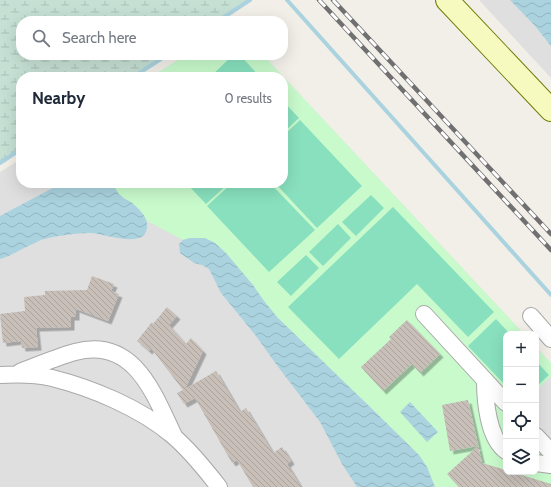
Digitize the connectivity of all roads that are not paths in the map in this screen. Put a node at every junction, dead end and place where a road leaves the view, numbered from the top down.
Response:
1 (447, 0) edge
2 (551, 110) edge
3 (424, 314) dead end
4 (530, 316) dead end
5 (551, 339) edge
6 (7, 374) edge
7 (485, 380) junction
8 (503, 400) edge
9 (175, 437) junction
10 (539, 439) edge
11 (503, 449) edge
12 (551, 452) edge
13 (539, 463) edge
14 (551, 465) edge
15 (219, 487) edge

1 - 2 main road
3 - 7 street
4 - 5 street
6 - 9 street
6 - 9 street
7 - 8 street
7 - 11 street
9 - 15 street
10 - 12 street
13 - 14 street

